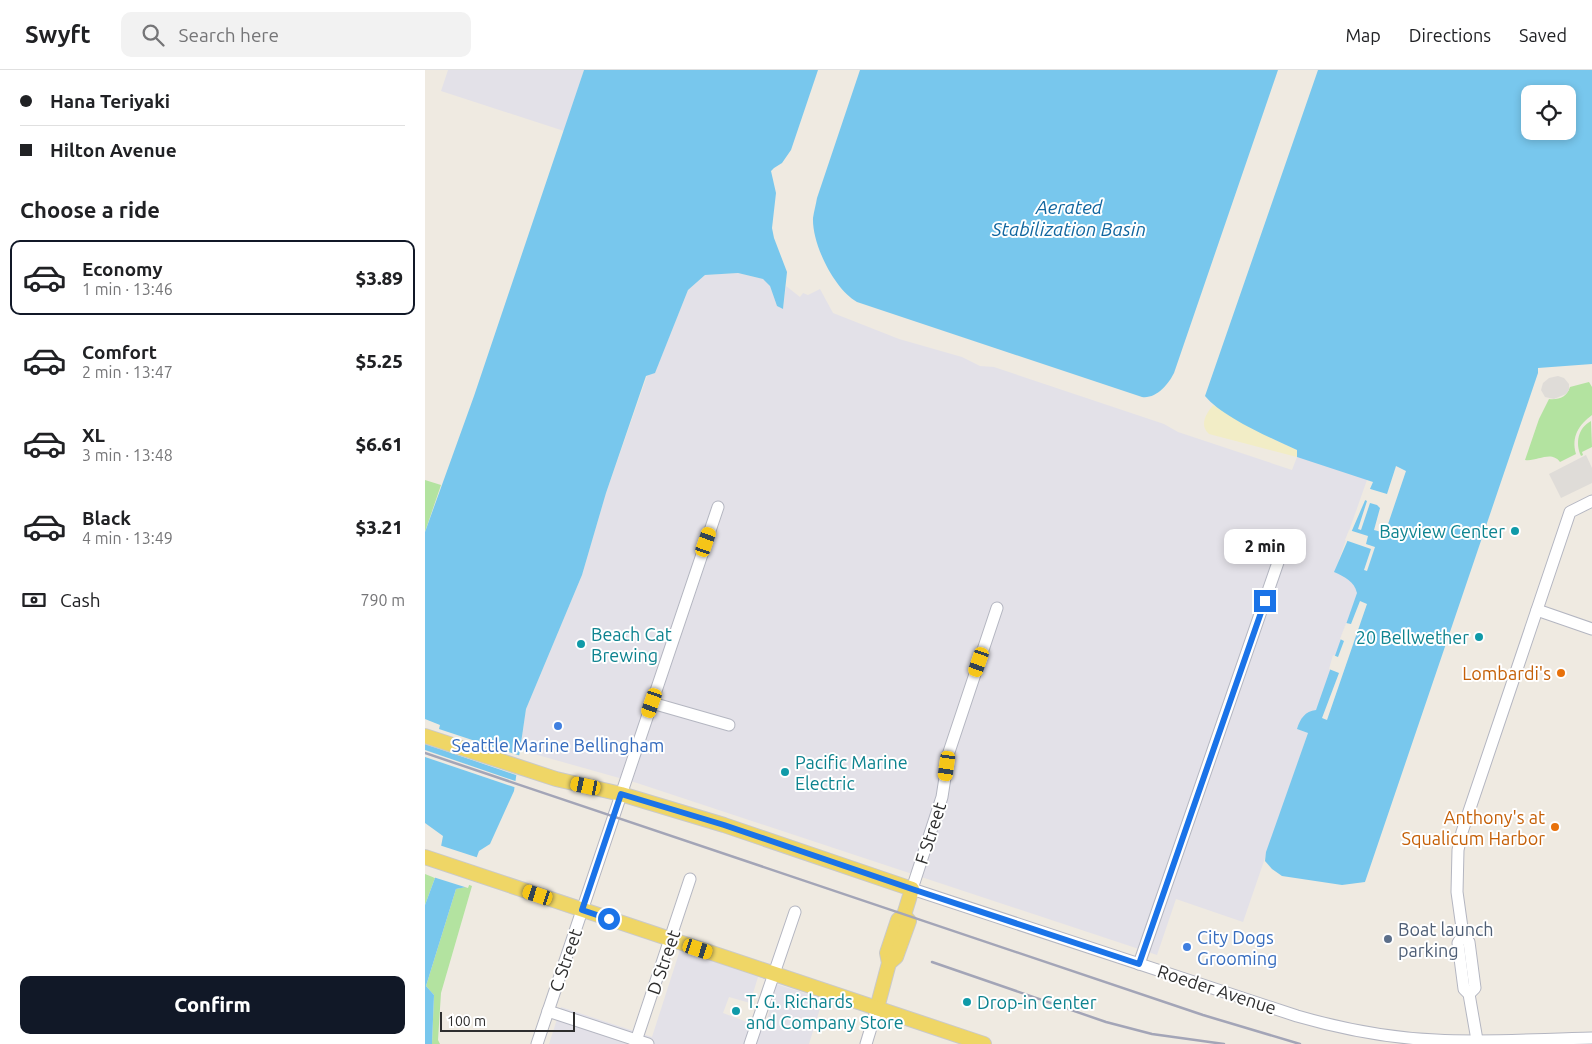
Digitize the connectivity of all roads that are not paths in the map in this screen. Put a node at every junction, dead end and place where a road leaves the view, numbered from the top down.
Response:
1 (1592, 501) edge
2 (718, 507) dead end
3 (1284, 545) dead end
4 (997, 608) dead end
5 (1537, 610) junction
6 (1592, 629) edge
7 (652, 703) junction
8 (729, 725) dead end
9 (425, 736) edge
10 (621, 794) junction
11 (425, 857) edge
12 (690, 879) dead end
13 (912, 889) junction
14 (582, 910) junction
15 (795, 912) dead end
16 (670, 939) junction
17 (1139, 964) junction
18 (774, 974) junction
19 (877, 1008) junction
20 (548, 1011) junction
21 (1592, 1038) edge
22 (1477, 1040) junction
23 (636, 1042) edge
24 (979, 1043) edge
25 (537, 1044) edge
26 (648, 1044) edge
27 (750, 1044) edge
28 (866, 1044) edge

1 - 5 street
2 - 7 street, C Street
3 - 17 street
4 - 13 street, F Street
5 - 6 street
5 - 22 street
7 - 8 street
7 - 10 street, C Street
9 - 10 main road, Roeder Avenue
10 - 13 main road, Roeder Avenue
10 - 14 street, C Street
11 - 14 main road
12 - 16 street, D Street
13 - 17 street, Roeder Avenue
13 - 19 main road, F Street
14 - 16 main road
14 - 20 street, C Street
15 - 18 street
16 - 18 main road
16 - 23 street, D Street
17 - 22 street, Roeder Avenue
18 - 19 main road
18 - 27 street
19 - 24 main road
19 - 28 street, F Street
20 - 23 street
20 - 25 street, C Street
21 - 22 street, Roeder Avenue
23 - 26 street

